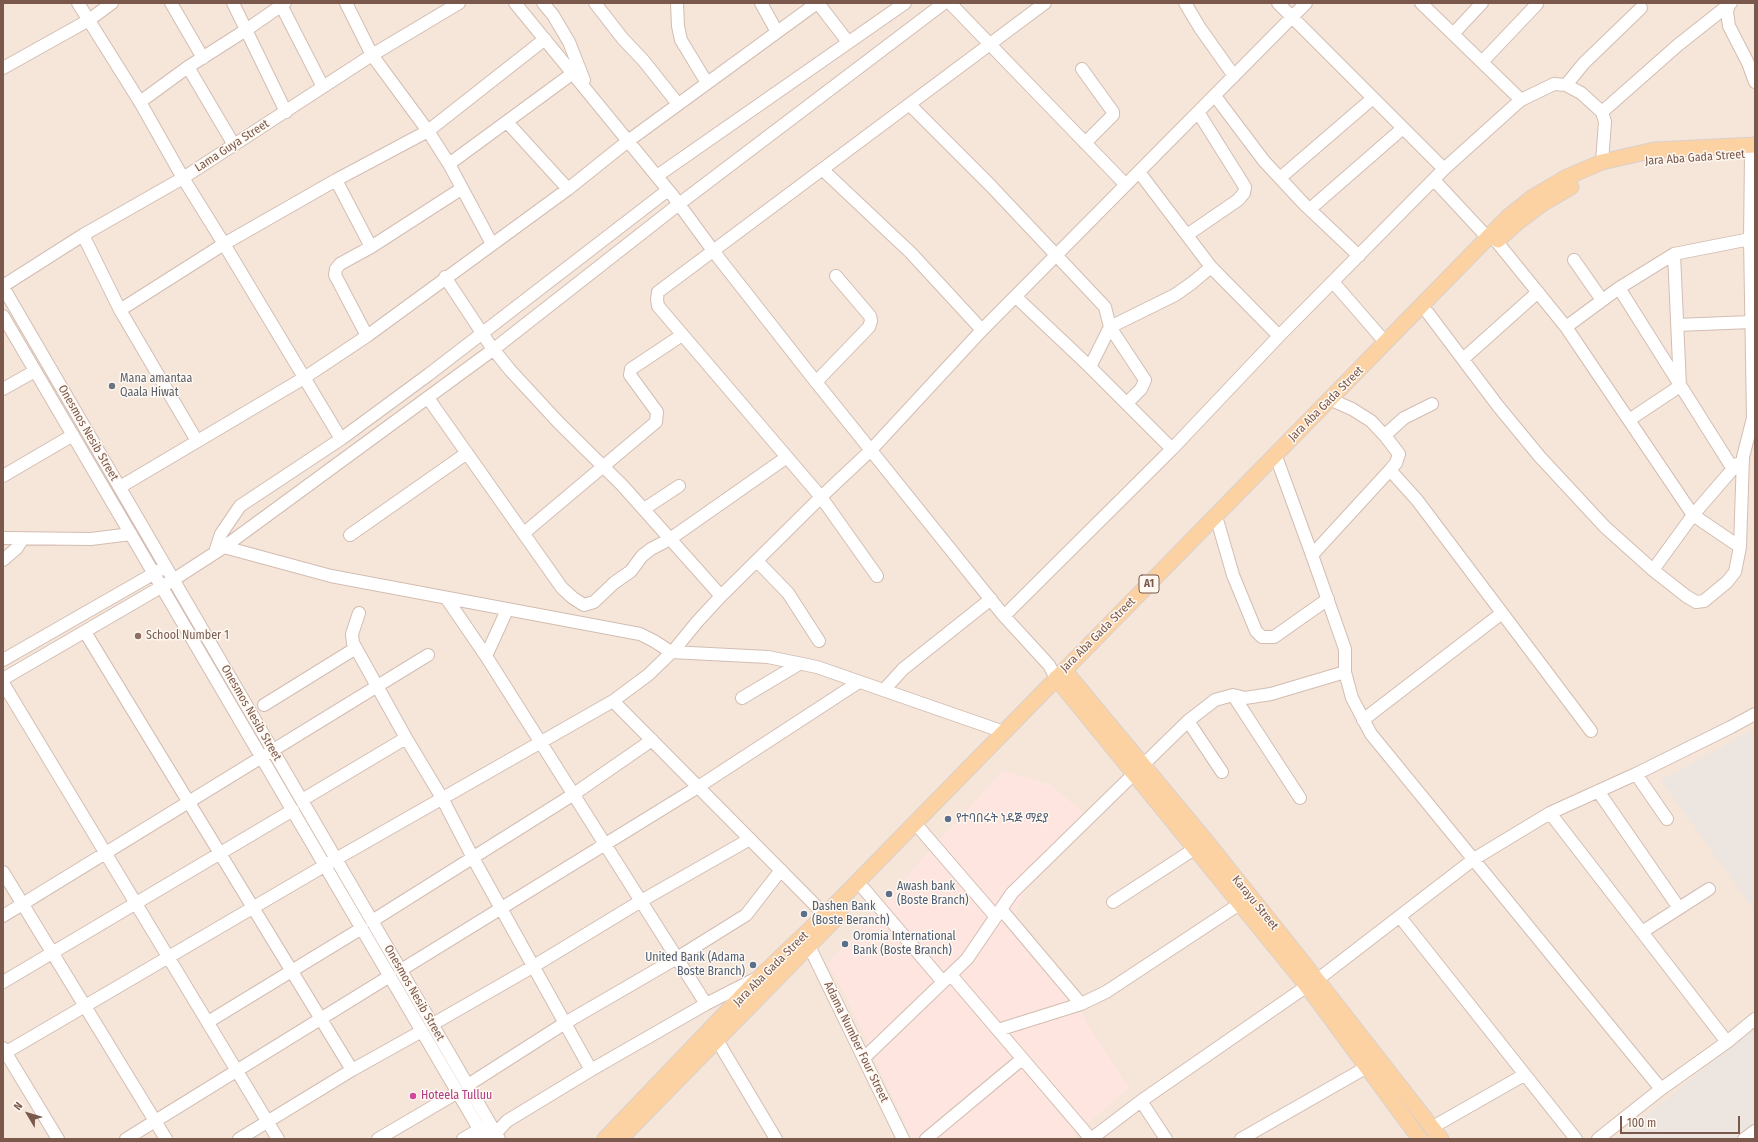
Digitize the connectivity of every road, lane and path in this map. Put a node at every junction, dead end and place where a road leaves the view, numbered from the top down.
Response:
1 (78, 3) edge
2 (112, 3) edge
3 (171, 3) edge
4 (233, 3) edge
5 (346, 3) edge
6 (459, 3) edge
7 (515, 3) edge
8 (543, 3) edge
9 (595, 3) edge
10 (677, 3) edge
11 (761, 3) edge
12 (817, 3) edge
13 (905, 3) edge
14 (944, 3) edge
15 (950, 3) edge
16 (1044, 3) edge
17 (1185, 3) edge
18 (1278, 3) edge
19 (1306, 3) edge
20 (1421, 3) edge
21 (1482, 3) edge
22 (282, 4) edge
23 (1537, 4) edge
24 (1730, 4) edge
25 (1640, 8) dead end
26 (1291, 18) junction
27 (89, 20) junction
28 (246, 30) junction
29 (778, 32) junction
30 (1453, 34) junction
31 (546, 39) junction
32 (848, 42) junction
33 (989, 45) junction
34 (372, 55) junction
35 (203, 58) junction
36 (1482, 62) junction
37 (188, 67) junction
38 (3, 68) edge
39 (1082, 69) dead end
40 (573, 73) junction
41 (1234, 76) junction
42 (1755, 82) edge
43 (707, 83) junction
44 (1566, 85) junction
45 (323, 87) junction
46 (588, 91) junction
47 (1215, 96) junction
48 (1373, 98) junction
49 (1521, 100) junction
50 (140, 102) junction
51 (678, 104) junction
52 (910, 104) junction
53 (286, 112) junction
54 (1198, 112) junction
55 (1602, 112) junction
56 (507, 122) junction
57 (1403, 128) junction
58 (428, 131) junction
59 (628, 140) junction
60 (1085, 143) junction
61 (234, 145) junction
62 (1754, 150) edge
63 (1602, 162) junction
64 (449, 164) junction
65 (1444, 169) junction
66 (823, 170) junction
67 (1139, 172) junction
68 (657, 176) junction
69 (183, 178) junction
70 (1280, 178) junction
71 (336, 180) junction
72 (1434, 180) junction
73 (1126, 185) junction
74 (461, 188) junction
75 (568, 188) junction
76 (668, 190) junction
77 (679, 204) junction
78 (1310, 209) junction
79 (83, 235) junction
80 (1187, 235) junction
81 (1492, 239) junction
82 (1750, 239) junction
83 (224, 244) junction
84 (492, 244) junction
85 (371, 247) junction
86 (714, 252) junction
87 (1674, 254) junction
88 (1057, 256) junction
89 (1359, 256) junction
90 (1574, 260) dead end
91 (1211, 266) junction
92 (836, 276) dead end
93 (445, 277) junction
94 (1333, 282) junction
95 (3, 287) edge
96 (1619, 288) junction
97 (1538, 292) junction
98 (1016, 297) junction
99 (1602, 300) junction
100 (120, 310) junction
101 (1428, 313) junction
102 (3, 316) edge
103 (1752, 322) junction
104 (1677, 325) junction
105 (1110, 327) junction
106 (1566, 327) junction
107 (982, 330) junction
108 (483, 334) junction
109 (682, 334) junction
110 (367, 336) junction
111 (1279, 336) junction
112 (1386, 343) junction
113 (494, 349) junction
114 (1463, 359) junction
115 (1090, 367) junction
116 (35, 371) junction
117 (304, 378) junction
118 (816, 382) junction
119 (1680, 386) junction
120 (3, 389) edge
121 (428, 398) junction
122 (1336, 402) junction
123 (1126, 403) junction
124 (1432, 404) dead end
125 (1629, 420) junction
126 (73, 435) junction
127 (1385, 435) junction
128 (1751, 437) edge
129 (341, 439) junction
130 (197, 441) junction
131 (1172, 448) junction
132 (871, 450) junction
133 (467, 453) junction
134 (787, 457) junction
135 (1743, 457) junction
136 (1278, 462) junction
137 (603, 467) junction
138 (1733, 469) junction
139 (1390, 470) junction
140 (3, 476) edge
141 (680, 486) dead end
142 (120, 487) junction
143 (821, 497) junction
144 (644, 509) junction
145 (1693, 515) junction
146 (1218, 523) junction
147 (131, 534) junction
148 (524, 534) junction
149 (350, 535) dead end
150 (3, 538) edge
151 (23, 538) junction
152 (670, 539) junction
153 (1740, 547) junction
154 (220, 549) junction
155 (1312, 555) junction
156 (3, 560) edge
157 (757, 561) junction
158 (166, 567) junction
159 (1653, 570) junction
160 (154, 573) junction
161 (877, 576) dead end
162 (173, 580) junction
163 (162, 586) junction
164 (721, 596) junction
165 (447, 599) junction
166 (991, 599) junction
167 (1328, 599) junction
168 (507, 610) junction
169 (1502, 612) junction
170 (359, 613) dead end
171 (1004, 616) junction
172 (84, 632) junction
173 (819, 641) dead end
174 (356, 648) junction
175 (673, 651) junction
176 (428, 655) dead end
177 (486, 656) junction
178 (3, 660) edge
179 (799, 664) junction
180 (1345, 672) junction
181 (1060, 675) junction
182 (3, 679) edge
183 (859, 682) junction
184 (3, 683) edge
185 (377, 686) junction
186 (884, 690) junction
187 (1233, 695) junction
188 (742, 698) dead end
189 (613, 701) junction
190 (264, 705) dead end
191 (1755, 714) edge
192 (1363, 720) junction
193 (1188, 721) junction
194 (1591, 731) dead end
195 (1004, 732) junction
196 (406, 738) junction
197 (652, 740) junction
198 (540, 742) junction
199 (273, 750) junction
200 (262, 757) junction
201 (1139, 770) junction
202 (1222, 772) dead end
203 (1636, 774) junction
204 (698, 786) junction
205 (1598, 791) junction
206 (574, 794) junction
207 (442, 798) junction
208 (1300, 798) dead end
209 (302, 800) junction
210 (188, 802) junction
211 (293, 810) junction
212 (1550, 813) junction
213 (1667, 820) dead end
214 (921, 830) junction
215 (750, 839) junction
216 (605, 844) junction
217 (1201, 845) junction
218 (106, 853) junction
219 (220, 853) junction
220 (473, 858) junction
221 (336, 859) junction
222 (1474, 859) junction
223 (326, 866) junction
224 (781, 870) junction
225 (3, 872) edge
226 (864, 889) junction
227 (1710, 889) dead end
228 (641, 901) junction
229 (1113, 902) dead end
230 (136, 903) junction
231 (1240, 903) junction
232 (23, 904) junction
233 (253, 908) junction
234 (501, 908) junction
235 (1679, 908) junction
236 (999, 913) junction
237 (825, 915) junction
238 (3, 916) edge
239 (1400, 917) junction
240 (372, 921) junction
241 (362, 928) junction
242 (1642, 932) junction
243 (809, 946) junction
244 (52, 953) junction
245 (169, 958) junction
246 (677, 958) junction
247 (534, 966) junction
248 (401, 970) junction
249 (291, 971) junction
250 (763, 974) junction
251 (390, 976) junction
252 (947, 978) junction
253 (3, 982) edge
254 (1312, 983) junction
255 (706, 1004) junction
256 (1081, 1004) junction
257 (85, 1006) junction
258 (321, 1019) junction
259 (1755, 1019) edge
260 (208, 1022) junction
261 (565, 1023) junction
262 (433, 1024) junction
263 (998, 1030) junction
264 (422, 1031) junction
265 (718, 1040) junction
266 (1727, 1042) junction
267 (4, 1052) edge
268 (864, 1058) junction
269 (1022, 1059) junction
270 (1373, 1064) junction
271 (352, 1070) junction
272 (591, 1070) junction
273 (237, 1071) junction
274 (1524, 1075) junction
275 (463, 1088) junction
276 (1661, 1089) junction
277 (1141, 1101) junction
278 (155, 1121) junction
279 (268, 1122) junction
280 (1755, 1131) edge
281 (1436, 1133) edge
282 (489, 1134) edge
283 (1416, 1138) edge
284 (58, 1139) edge
285 (126, 1139) edge
286 (166, 1139) edge
287 (239, 1139) edge
288 (278, 1139) edge
289 (378, 1139) edge
290 (463, 1139) edge
291 (605, 1139) edge
292 (620, 1139) edge
293 (776, 1139) edge
294 (903, 1139) edge
295 (926, 1139) edge
296 (1091, 1139) edge
297 (1166, 1139) edge
298 (1241, 1139) edge
299 (1576, 1139) edge
300 (1598, 1139) edge
301 (1744, 1139) edge

1 - 27 street
2 - 27 street
3 - 35 street
4 - 28 street
5 - 34 street
6 - 34 street, Lama Guya Street
7 - 31 street
8 - 46 street
9 - 51 street
10 - 43 street
11 - 29 street
12 - 29 street
12 - 32 street
13 - 32 street
14 - 77 street
15 - 33 street
16 - 33 street
17 - 41 street
18 - 26 street
19 - 26 street
20 - 30 street
21 - 30 street
22 - 28 street
22 - 45 street
23 - 36 street
24 - 42 street
24 - 55 street
25 - 44 street
26 - 41 street
26 - 48 street
27 - 38 street
27 - 50 street
28 - 35 street
28 - 53 street
29 - 43 street
30 - 36 street
31 - 40 street
31 - 58 street
32 - 68 street
33 - 52 street
33 - 60 street
34 - 45 street, Lama Guya Street
34 - 58 street
35 - 37 street
36 - 49 street
37 - 50 street
37 - 61 street
39 - 60 street
40 - 46 street
40 - 56 street
41 - 47 street
43 - 51 street
44 - 49 street
44 - 55 street
45 - 53 street, Lama Guya Street
46 - 59 street
47 - 54 street
47 - 70 street
48 - 57 street
48 - 70 street
49 - 65 street
50 - 69 street
51 - 59 street
52 - 66 street
52 - 88 street
53 - 61 street, Lama Guya Street
54 - 67 street
54 - 80 street
55 - 63 street
56 - 64 street
56 - 75 street
57 - 65 street
57 - 78 street
58 - 64 street
58 - 71 street
59 - 68 street
59 - 75 street
60 - 73 street
61 - 69 street, Lama Guya Street
62 - 63 main road, Jara Aba Gada Street / A1
62 - 81 main road, Jara Aba Gada Street / A1
62 - 82 street
63 - 81 main road, Jara Aba Gada Street / A1
64 - 74 street
65 - 72 street
66 - 86 street
66 - 107 street
67 - 73 street
67 - 80 street
68 - 76 street
69 - 79 street, Lama Guya Street
69 - 83 street
70 - 78 street
71 - 83 street
71 - 85 street
72 - 81 street
72 - 89 street
73 - 88 street
74 - 84 street
74 - 85 street
75 - 84 street
76 - 77 street
76 - 108 street
77 - 86 street
77 - 113 street
78 - 89 street
79 - 95 street, Lama Guya Street
79 - 100 street
80 - 91 street
81 - 97 street
81 - 101 main road, Jara Aba Gada Street / A1
81 - 112 main road, Jara Aba Gada Street / A1
82 - 87 street
82 - 103 street
83 - 100 street
83 - 117 street
84 - 93 street
85 - 110 street
86 - 109 street
86 - 118 street
87 - 96 street
87 - 104 street
88 - 98 street
88 - 105 street
89 - 94 street
90 - 99 street
91 - 105 street
91 - 111 street
92 - 118 street
93 - 108 street
93 - 110 street
94 - 111 street
94 - 112 street
95 - 142 street, Onesmos Nesib Street
96 - 99 street
96 - 119 street
97 - 106 street
97 - 114 street
98 - 107 street
98 - 115 street
99 - 106 street
100 - 130 street
101 - 114 street
101 - 122 main road, Jara Aba Gada Street / A1
102 - 116 street, Onesmos Nesib Street
103 - 104 street
103 - 128 street
104 - 119 street
105 - 115 street
105 - 123 street
106 - 125 street
107 - 132 street
108 - 113 street
108 - 129 street
109 - 134 street
109 - 137 street
110 - 117 street
111 - 131 street
112 - 181 main road, Jara Aba Gada Street / A1
113 - 121 street
113 - 137 street
114 - 159 street
115 - 123 street
116 - 120 street
116 - 126 street, Onesmos Nesib Street
117 - 129 street
117 - 130 street
118 - 132 street
119 - 125 street
119 - 138 street
121 - 133 street
121 - 154 street
122 - 127 street
122 - 136 main road, Jara Aba Gada Street / A1
123 - 131 street
124 - 127 street
125 - 145 street
126 - 140 street
126 - 147 street, Onesmos Nesib Street
127 - 139 street
128 - 135 street
129 - 154 street
130 - 142 street
131 - 171 street
132 - 143 street
132 - 166 street
133 - 148 street
133 - 149 street
134 - 143 street
134 - 152 street
135 - 138 street
135 - 153 street
136 - 146 main road, Jara Aba Gada Street / A1
136 - 155 street
137 - 144 street
137 - 148 street
138 - 145 street
139 - 155 street
139 - 169 street
141 - 144 street
142 - 158 street, Onesmos Nesib Street
143 - 157 street
143 - 161 street
144 - 152 street
145 - 153 street
145 - 159 street
146 - 167 street
146 - 181 main road, Jara Aba Gada Street / A1
147 - 151 street
147 - 160 street, Onesmos Nesib Street
148 - 152 street
150 - 151 street
151 - 156 street
152 - 164 street
153 - 159 street
154 - 162 street
154 - 165 street
155 - 167 street
157 - 164 street
157 - 173 street
158 - 160 street
158 - 162 street, Onesmos Nesib Street
160 - 163 street, Onesmos Nesib Street
160 - 178 street
162 - 163 street
162 - 199 street, Onesmos Nesib Street
163 - 172 street
163 - 200 street, Onesmos Nesib Street
164 - 175 street
165 - 168 street
165 - 177 street
166 - 171 street
166 - 186 street
167 - 180 street
168 - 175 street
168 - 177 street
169 - 192 street
169 - 194 street
170 - 174 street
171 - 181 street
172 - 182 street
172 - 210 street
174 - 185 street
174 - 190 street
175 - 179 street
175 - 189 street
176 - 185 street
177 - 198 street
179 - 183 street
179 - 188 street
180 - 187 street
180 - 192 street
181 - 195 main road, Jara Aba Gada Street / A1
181 - 201 main road, Karayu Street
181 - 214 main road, Jara Aba Gada Street / A1
183 - 186 street
183 - 204 street
184 - 218 street
185 - 196 street
185 - 199 street
186 - 195 street
187 - 193 street
187 - 208 street
189 - 197 street
189 - 198 street
191 - 203 street
192 - 222 street
193 - 201 street
193 - 202 street
195 - 237 main road, Jara Aba Gada Street / A1
196 - 207 street
196 - 209 street
197 - 204 street
197 - 206 street
198 - 206 street
198 - 207 street
199 - 200 street
199 - 209 street, Onesmos Nesib Street
200 - 210 street
200 - 211 street, Onesmos Nesib Street
201 - 217 main road, Karayu Street
201 - 236 street
203 - 205 street
203 - 213 street
204 - 215 street
204 - 216 street
205 - 212 street
205 - 235 street
206 - 216 street
206 - 220 street
207 - 220 street
207 - 221 street
209 - 221 street, Onesmos Nesib Street
210 - 218 street
210 - 219 street
211 - 219 street
211 - 223 street, Onesmos Nesib Street
212 - 222 street
212 - 242 street
214 - 226 main road, Jara Aba Gada Street / A1
214 - 236 street
215 - 224 street
215 - 228 street
216 - 228 street
216 - 234 street
217 - 229 street
217 - 231 main road, Karayu Street
217 - 254 main road, Karayu Street
218 - 230 street
218 - 232 street
219 - 230 street
219 - 233 street
220 - 234 street
220 - 240 street
221 - 223 street
221 - 240 street, Onesmos Nesib Street
222 - 239 street
222 - 276 street
223 - 233 street
223 - 241 street, Onesmos Nesib Street
224 - 237 street
224 - 246 street
225 - 232 street
226 - 243 main road, Jara Aba Gada Street / A1
226 - 252 street
227 - 235 street
228 - 246 street
228 - 247 street
230 - 244 street
230 - 245 street
231 - 254 main road, Karayu Street
231 - 256 street
232 - 238 street
232 - 244 street
233 - 245 street
233 - 249 street
234 - 247 street
234 - 248 street
235 - 242 street
236 - 252 street
236 - 256 street
237 - 250 main road, Jara Aba Gada Street / A1
239 - 254 street
239 - 274 street
240 - 248 street, Onesmos Nesib Street
241 - 249 street
241 - 251 street, Onesmos Nesib Street
242 - 266 street
243 - 265 main road, Jara Aba Gada Street / A1
243 - 268 street, Adama Number Four Street
244 - 253 street
244 - 257 street
245 - 257 street
245 - 260 street
246 - 255 street
246 - 261 street
247 - 261 street
247 - 262 street
248 - 262 street, Onesmos Nesib Street
249 - 258 street
249 - 260 street
250 - 255 street
250 - 291 main road, Jara Aba Gada Street / A1
251 - 258 street
251 - 264 street, Onesmos Nesib Street
252 - 263 street
252 - 268 street
254 - 270 main road, Karayu Street
254 - 277 street
255 - 272 street
256 - 263 street
257 - 267 street
257 - 278 street
258 - 271 street
258 - 273 street
259 - 266 street
260 - 273 street
261 - 272 street
261 - 275 street
262 - 275 street, Onesmos Nesib Street
263 - 269 street
264 - 271 street
264 - 275 street, Onesmos Nesib Street
265 - 292 main road, Jara Aba Gada Street / A1
265 - 293 street
266 - 276 street
267 - 284 street
268 - 294 street, Adama Number Four Street
269 - 295 street
269 - 296 street
270 - 281 main road, Karayu Street
270 - 283 main road, Karayu Street
270 - 298 street
271 - 279 street
272 - 282 street
273 - 278 street
273 - 279 street
274 - 281 street
274 - 299 street
275 - 282 street, Onesmos Nesib Street
275 - 289 street
276 - 300 street
277 - 296 street
277 - 297 street
278 - 285 street
278 - 286 street
279 - 287 street
279 - 288 street
280 - 301 street
282 - 290 street

